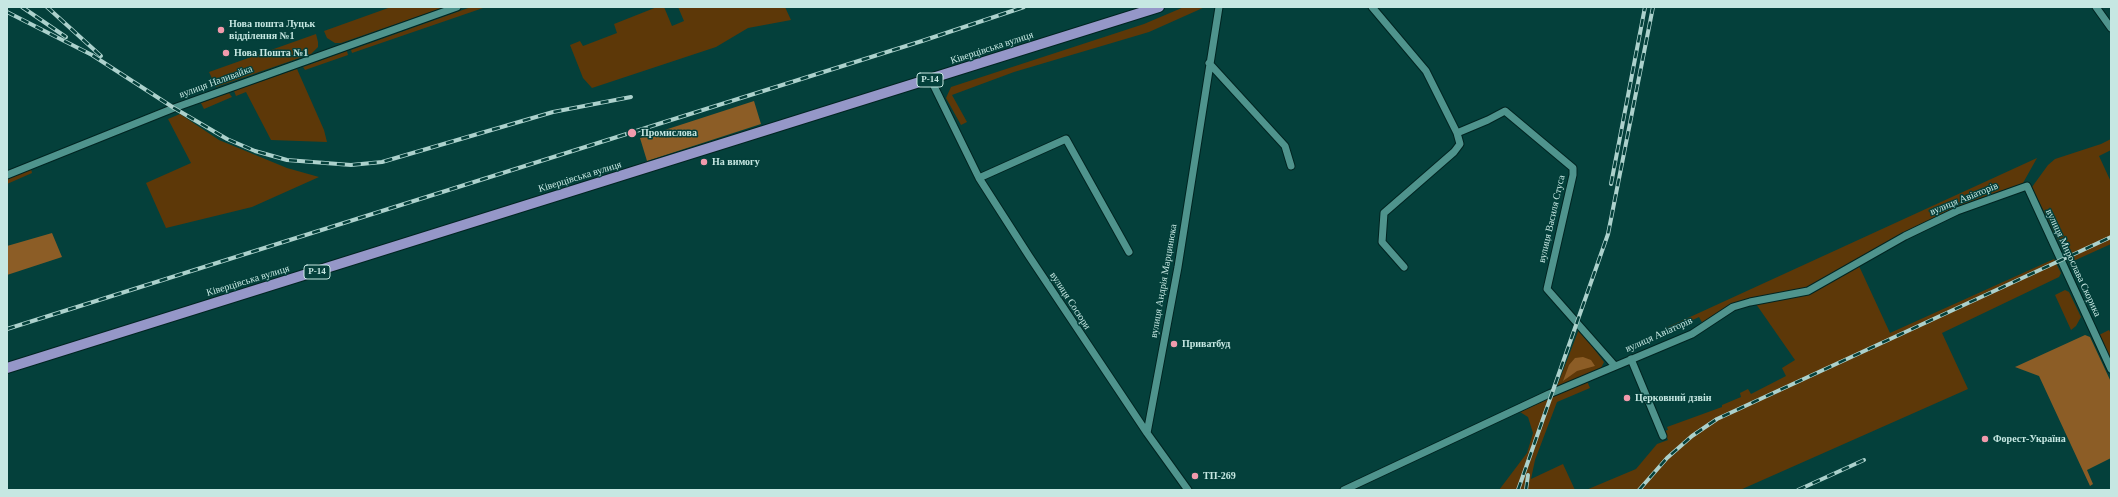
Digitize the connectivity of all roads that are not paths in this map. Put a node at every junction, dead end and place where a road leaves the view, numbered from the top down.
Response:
1 (457, 7) edge
2 (1159, 7) edge
3 (1219, 7) edge
4 (1372, 7) edge
5 (2096, 7) edge
6 (2111, 28) edge
7 (1209, 63) junction
8 (931, 80) junction
9 (1457, 133) junction
10 (1291, 166) dead end
11 (7, 175) edge
12 (979, 178) junction
13 (2027, 186) joint
14 (1129, 252) dead end
15 (1404, 267) dead end
16 (1631, 359) junction
17 (1614, 366) junction
18 (7, 368) edge
19 (2111, 369) edge
20 (1147, 433) junction
21 (1663, 436) dead end
22 (1188, 490) edge
23 (1344, 490) edge

1 - 11 street, вулиця Наливайка
2 - 8 main road, Ківерцівська вулиця / Р-14
3 - 7 street, вулиця Андрія Марцинюка
4 - 9 street
5 - 6 street
7 - 10 street
7 - 20 street, вулиця Андрія Марцинюка
8 - 12 street, вулиця Сосюри
8 - 18 main road, Ківерцівська вулиця / Р-14
9 - 15 street
9 - 17 street, вулиця Василя Стуса
12 - 14 street
12 - 20 street, вулиця Сосюри
13 - 16 street, вулиця Авіаторів
13 - 19 street, вулиця Мирослава Скорика
16 - 17 street, вулиця Авіаторів
16 - 21 street
17 - 23 street, вулиця Авіаторів
20 - 22 street

